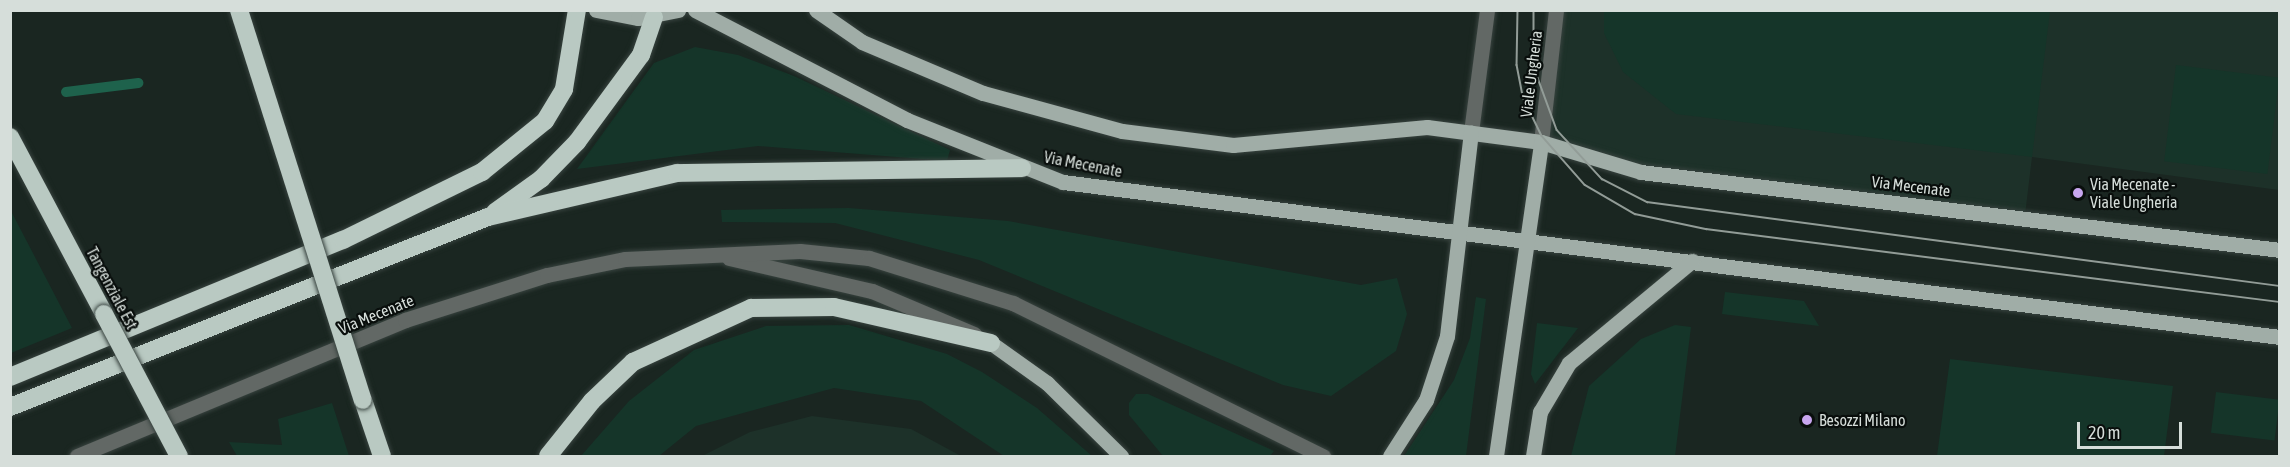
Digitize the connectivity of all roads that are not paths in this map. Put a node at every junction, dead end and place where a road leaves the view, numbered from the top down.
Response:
1 (238, 10) edge
2 (577, 10) edge
3 (596, 10) edge
4 (678, 10) edge
5 (695, 10) edge
6 (816, 10) edge
7 (1487, 10) edge
8 (1557, 10) edge
9 (654, 16) junction
10 (1471, 132) junction
11 (10, 137) edge
12 (1541, 142) junction
13 (1022, 168) junction
14 (488, 217) junction
15 (1462, 234) junction
16 (1524, 241) junction
17 (2280, 250) edge
18 (702, 252) junction
19 (1692, 261) junction
20 (2280, 337) edge
21 (991, 343) junction
22 (10, 376) edge
23 (10, 407) edge
24 (77, 456) edge
25 (179, 456) edge
26 (382, 456) edge
27 (548, 456) edge
28 (1121, 456) edge
29 (1323, 456) edge
30 (1390, 456) edge
31 (1496, 456) edge
32 (1533, 456) edge

1 - 26 highway, bridge
2 - 22 highway
3 - 9 main road
4 - 9 main road
5 - 13 main road, Via Mecenate
6 - 10 main road, Via Mecenate
7 - 10 street
8 - 12 street, Viale Ungheria
9 - 14 highway
10 - 12 main road, Via Mecenate
10 - 15 main road
11 - 25 highway, Tangenziale Est, bridge
12 - 16 main road
12 - 17 main road, Via Mecenate
13 - 14 highway
13 - 15 main road, Via Mecenate
14 - 23 highway
15 - 16 main road, Via Mecenate
15 - 30 main road
16 - 19 main road, Via Mecenate
16 - 31 main road
18 - 21 street, Via Mecenate
18 - 24 street, Via Mecenate
18 - 29 street, Via Mecenate
19 - 20 main road, Via Mecenate
19 - 32 main road
21 - 27 highway
21 - 28 main road, Via Mecenate

